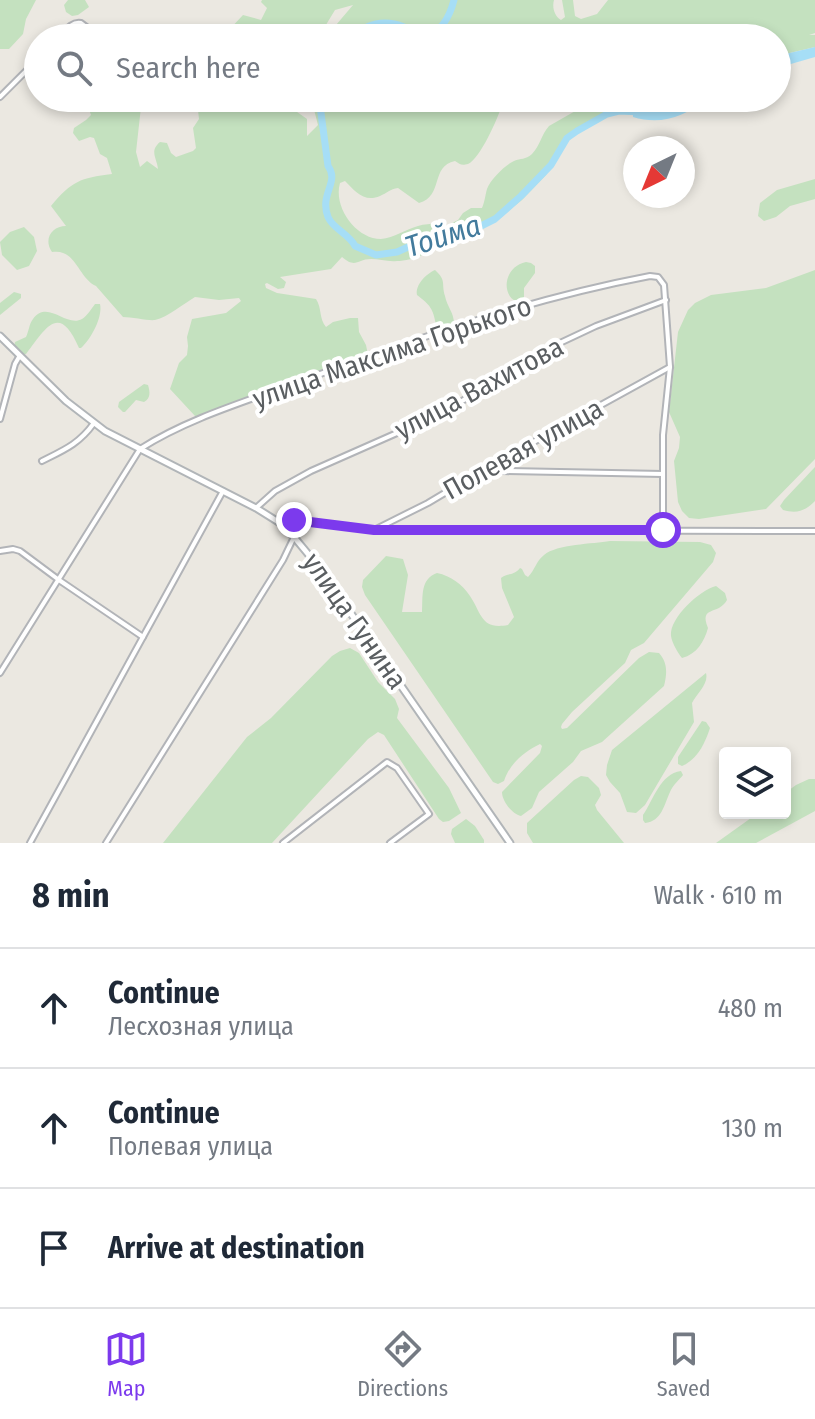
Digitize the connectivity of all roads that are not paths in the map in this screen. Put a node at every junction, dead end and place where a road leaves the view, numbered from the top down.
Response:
1 (24, 73) edge
2 (0, 97) edge
3 (666, 300) junction
4 (0, 336) edge
5 (19, 357) junction
6 (670, 367) junction
7 (0, 419) edge
8 (94, 423) junction
9 (140, 449) junction
10 (42, 461) dead end
11 (490, 466) junction
12 (663, 474) junction
13 (223, 491) junction
14 (256, 508) junction
15 (280, 523) junction
16 (374, 530) junction
17 (663, 530) junction
18 (815, 531) edge
19 (294, 537) junction
20 (0, 551) edge
21 (59, 580) junction
22 (143, 637) junction
23 (0, 673) edge
24 (30, 843) edge
25 (106, 843) edge
26 (283, 843) edge
27 (390, 843) edge
28 (510, 843) edge

1 - 2 street
3 - 6 street
3 - 9 street, улица Максима Горького
3 - 14 street, улица Вахитова
4 - 5 main road, улица Гунина
5 - 7 street
5 - 8 main road, улица Гунина
6 - 11 street, Полевая улица
6 - 12 street
8 - 9 main road, улица Гунина
8 - 10 street
9 - 13 main road, улица Гунина
9 - 21 street, улица Максима Горького
11 - 12 street
11 - 16 street, Полевая улица
12 - 17 street
13 - 14 main road, улица Гунина
13 - 22 street
14 - 15 main road, улица Гунина
15 - 16 street
15 - 19 main road, улица Гунина
16 - 17 street
17 - 18 street
19 - 25 street
19 - 28 main road, улица Гунина
20 - 21 street
21 - 22 street
21 - 23 street, улица Максима Горького
22 - 24 street
26 - 27 street

